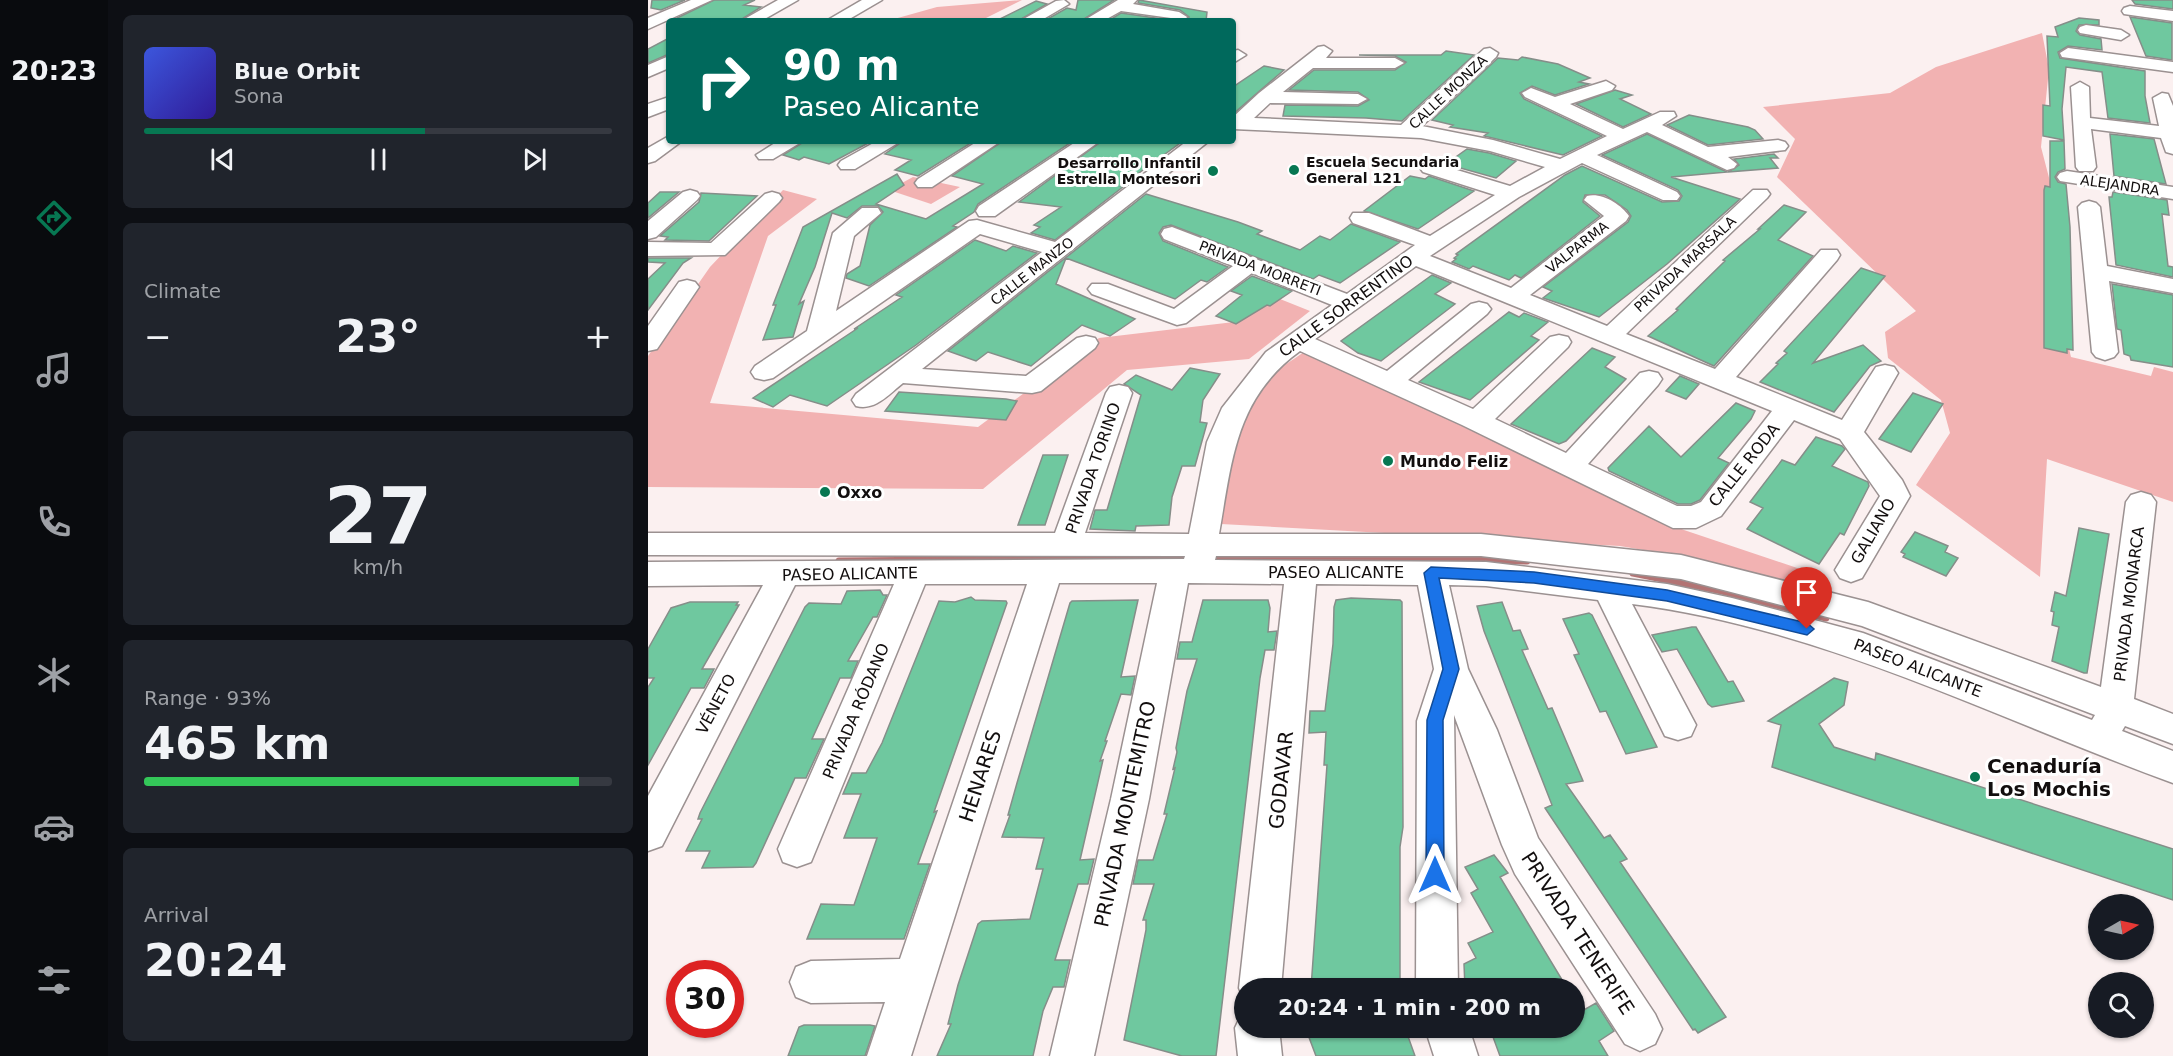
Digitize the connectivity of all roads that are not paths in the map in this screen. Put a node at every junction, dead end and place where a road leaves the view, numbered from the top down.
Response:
1 (704, 0) edge
2 (790, 0) edge
3 (874, 0) edge
4 (1124, 3) edge
5 (1061, 4) dead end
6 (2130, 11) dead end
7 (2173, 16) edge
8 (1179, 17) dead end
9 (755, 18) edge
10 (840, 18) edge
11 (1034, 18) edge
12 (1096, 18) edge
13 (648, 24) edge
14 (2086, 30) dead end
15 (1490, 53) dead end
16 (2068, 53) dead end
17 (2124, 60) junction
18 (666, 63) edge
19 (1395, 63) dead end
20 (2173, 67) edge
21 (648, 72) edge
22 (1606, 86) dead end
23 (2080, 87) dead end
24 (1531, 93) dead end
25 (1265, 97) junction
26 (2162, 98) dead end
27 (1358, 99) dead end
28 (666, 103) edge
29 (1556, 103) junction
30 (648, 111) edge
31 (1667, 116) dead end
32 (1236, 122) edge
33 (2081, 122) junction
34 (1236, 123) edge
35 (1647, 125) junction
36 (1406, 131) junction
37 (1622, 136) junction
38 (2170, 141) edge
39 (668, 144) edge
40 (787, 144) edge
41 (886, 144) edge
42 (986, 144) edge
43 (1086, 144) edge
44 (1195, 144) edge
45 (1778, 146) dead end
46 (1706, 153) junction
47 (766, 155) dead end
48 (648, 157) edge
49 (1570, 160) junction
50 (1727, 164) dead end
51 (848, 165) dead end
52 (2086, 167) dead end
53 (1430, 168) dead end
54 (2067, 177) dead end
55 (925, 183) dead end
56 (1512, 193) junction
57 (2173, 193) edge
58 (1760, 194) dead end
59 (690, 196) dead end
60 (1670, 196) dead end
61 (772, 198) dead end
62 (1594, 200) dead end
63 (2089, 207) dead end
64 (987, 210) dead end
65 (870, 213) dead end
66 (1361, 218) dead end
67 (648, 232) edge
68 (1172, 234) dead end
69 (648, 249) edge
70 (1059, 250) junction
71 (1423, 250) junction
72 (1829, 255) dead end
73 (1250, 264) junction
74 (2095, 271) junction
75 (2173, 286) edge
76 (687, 287) dead end
77 (1100, 289) dead end
78 (1513, 297) junction
79 (1348, 303) junction
80 (1479, 309) dead end
81 (818, 336) junction
82 (1612, 337) junction
83 (1296, 340) junction
84 (1559, 342) dead end
85 (1086, 343) dead end
86 (648, 344) edge
87 (2105, 352) dead end
88 (764, 372) dead end
89 (1885, 373) dead end
90 (898, 375) junction
91 (1649, 379) dead end
92 (1719, 381) junction
93 (1388, 383) junction
94 (1119, 393) dead end
95 (865, 400) dead end
96 (1788, 409) junction
97 (1476, 422) junction
98 (1850, 433) junction
99 (1569, 467) junction
100 (2141, 502) dead end
101 (1057, 557) junction
102 (1192, 561) junction
103 (649, 569) edge
104 (1851, 570) dead end
105 (1301, 572) junction
106 (914, 573) junction
107 (1431, 573) junction
108 (784, 575) junction
109 (1608, 588) junction
110 (1866, 631) junction
111 (1451, 669) junction
112 (2116, 706) junction
113 (1678, 724) dead end
114 (2173, 729) edge
115 (2102, 738) junction
116 (2173, 767) edge
117 (648, 833) edge
118 (797, 849) dead end
119 (1261, 978) edge
120 (1437, 978) edge
121 (914, 980) junction
122 (811, 982) dead end
123 (1640, 1029) dead end
124 (1258, 1038) edge
125 (1450, 1038) edge
126 (889, 1056) edge
127 (1072, 1056) edge
128 (1260, 1056) edge
129 (1456, 1056) edge

1 - 13 street
2 - 9 street
3 - 10 street
4 - 8 street
4 - 12 street
5 - 11 street
6 - 7 street
14 - 17 street
15 - 36 street, CALLE MONZA
16 - 17 street
17 - 20 street
18 - 21 street
19 - 25 street
22 - 29 street
23 - 33 street
24 - 29 street
25 - 27 street
25 - 32 street
26 - 38 street
28 - 30 street
29 - 37 street
31 - 35 street, CALLE SORRENTINO
33 - 38 street
33 - 52 street
34 - 36 street
35 - 37 street, CALLE SORRENTINO
35 - 46 street
36 - 49 street
37 - 49 street, CALLE SORRENTINO
39 - 48 street
40 - 47 street
41 - 51 street
42 - 55 street
43 - 64 street
44 - 70 street, CALLE MANZO
45 - 46 street
46 - 50 street
49 - 56 street, CALLE SORRENTINO
49 - 60 street
53 - 56 street
54 - 57 street, ALEJANDRA
56 - 71 street, CALLE SORRENTINO
58 - 82 street, PRIVADA MARSALA
59 - 67 street
61 - 69 street
62 - 78 street, VALPARMA
63 - 74 street
65 - 81 street
66 - 71 street, CALLE RODA
68 - 73 street, PRIVADA MORRETI
70 - 81 street
70 - 90 street, CALLE MANZO
71 - 78 street, CALLE RODA
71 - 79 street, CALLE SORRENTINO
72 - 92 street
73 - 77 street
73 - 79 street, PRIVADA MORRETI
74 - 75 street
74 - 87 street
76 - 86 street
78 - 82 street, CALLE RODA
79 - 83 street, CALLE SORRENTINO
80 - 93 street
81 - 88 street
82 - 92 street, CALLE RODA
83 - 93 street, CALLE RODA
83 - 102 street, CALLE SORRENTINO
84 - 97 street
85 - 90 street
89 - 98 street
90 - 95 street, CALLE MANZO
91 - 99 street
92 - 96 street, CALLE RODA
93 - 97 street, CALLE RODA
94 - 101 street, PRIVADA TORINO
96 - 98 street
96 - 99 street, CALLE RODA
97 - 99 street, CALLE RODA
98 - 104 street, GALIANO
100 - 112 street, PRIVADA MONARCA
101 - 102 street, PASEO ALICANTE
101 - 103 street, PASEO ALICANTE
101 - 106 street, PASEO ALICANTE
101 - 121 street, HENARES
102 - 105 street, PASEO ALICANTE
102 - 110 street, PASEO ALICANTE
102 - 127 street, PRIVADA MONTEMITRO
103 - 108 street, PASEO ALICANTE
105 - 107 street, PASEO ALICANTE
105 - 119 street, GODAVAR
106 - 108 street, PASEO ALICANTE
106 - 118 street, PRIVADA RÓDANO
107 - 109 street, PASEO ALICANTE
107 - 111 street, PRIVADA TENERIFE
108 - 117 street, VÉNETO
109 - 110 street, PASEO ALICANTE
109 - 113 street
110 - 112 street, PASEO ALICANTE
110 - 115 street, PASEO ALICANTE
111 - 120 street, PRIVADA TENERIFE
111 - 123 street, PRIVADA TENERIFE
112 - 114 street, PASEO ALICANTE
112 - 115 street, PRIVADA MONARCA
115 - 116 street, PASEO ALICANTE
121 - 122 street
121 - 126 street, HENARES
124 - 128 street
125 - 129 street

